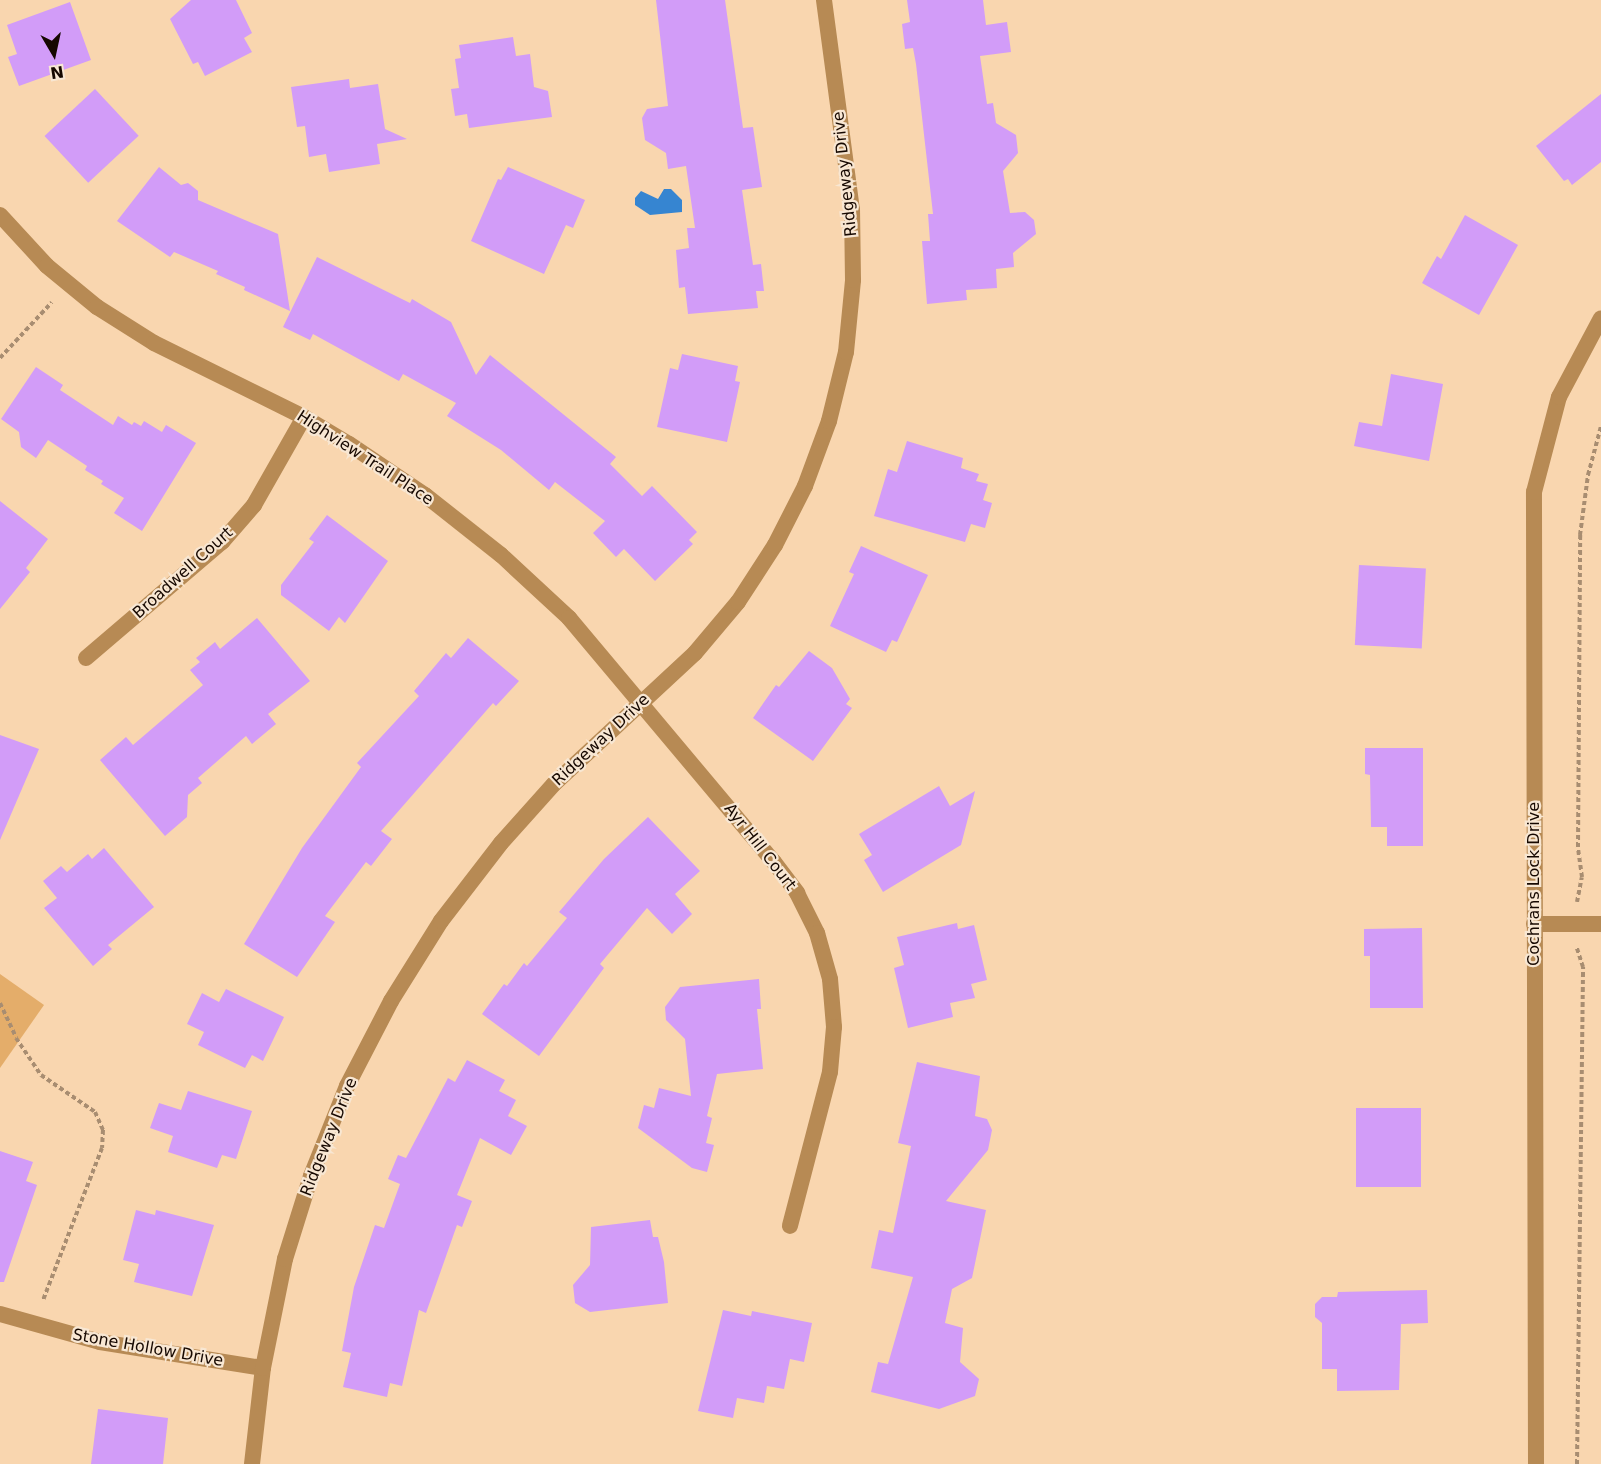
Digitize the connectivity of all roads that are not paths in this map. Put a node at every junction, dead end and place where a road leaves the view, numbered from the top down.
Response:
1 (824, 0) edge
2 (0, 215) edge
3 (1601, 318) edge
4 (304, 417) junction
5 (86, 658) dead end
6 (641, 702) junction
7 (1534, 924) junction
8 (1601, 924) edge
9 (790, 1226) dead end
10 (0, 1314) edge
11 (263, 1368) junction
12 (252, 1464) edge
13 (1536, 1464) edge

1 - 6 street, Ridgeway Drive
2 - 4 street, Highview Trail Place
3 - 7 street, Cochrans Lock Drive
4 - 5 street, Broadwell Court
4 - 6 street, Highview Trail Place
6 - 9 street, Ayr Hill Court
6 - 11 street, Ridgeway Drive
7 - 8 street
7 - 13 street, Cochrans Lock Drive
10 - 11 street, Stone Hollow Drive
11 - 12 street, Ridgeway Drive

